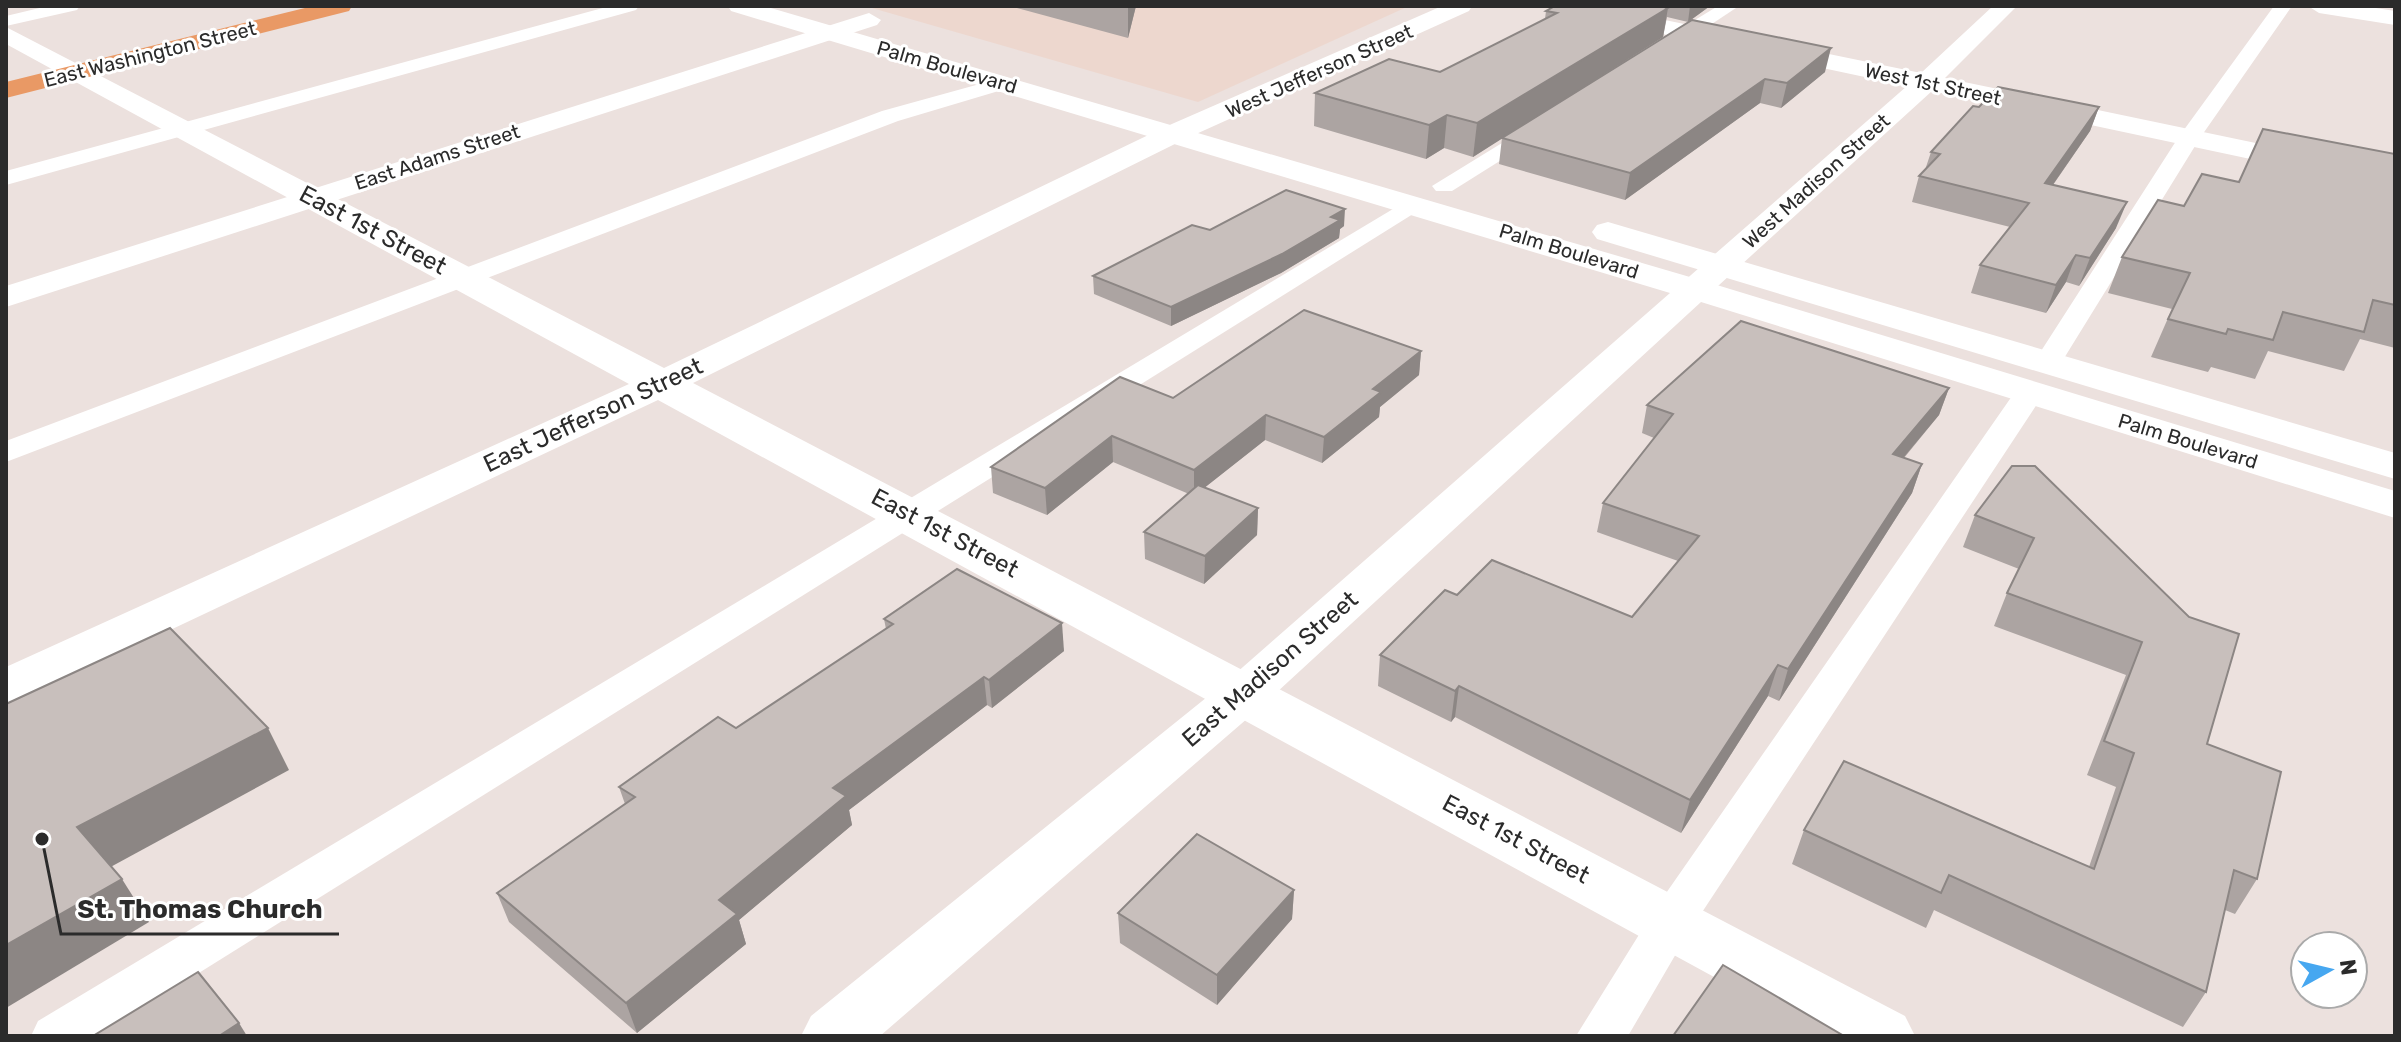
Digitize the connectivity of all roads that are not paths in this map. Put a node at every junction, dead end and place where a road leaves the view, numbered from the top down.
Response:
1 (71, 6) edge
2 (341, 6) edge
3 (630, 6) edge
4 (739, 6) edge
5 (1461, 6) edge
6 (1564, 6) edge
7 (1730, 6) edge
8 (2006, 6) edge
9 (2283, 6) edge
10 (2319, 6) edge
11 (2395, 18) edge
12 (823, 19) edge
13 (6, 21) edge
14 (1688, 32) junction
15 (6, 34) edge
16 (1648, 57) edge
17 (81, 72) junction
18 (1005, 83) junction
19 (1926, 83) junction
20 (6, 90) edge
21 (1555, 116) edge
22 (1192, 127) junction
23 (185, 128) junction
24 (2189, 138) junction
25 (6, 178) edge
26 (2395, 181) edge
27 (1428, 195) junction
28 (310, 197) junction
29 (1709, 276) junction
30 (463, 277) junction
31 (6, 297) edge
32 (2039, 377) junction
33 (664, 383) junction
34 (6, 452) edge
35 (2395, 466) edge
36 (2395, 505) edge
37 (907, 513) junction
38 (6, 687) edge
39 (1245, 693) junction
40 (1671, 922) junction
41 (56, 1036) edge
42 (834, 1036) edge
43 (1601, 1036) edge
44 (1882, 1036) edge

1 - 13 lane
2 - 17 main road, East Washington Street
3 - 23 lane
4 - 12 street, Palm Boulevard
5 - 22 street, West Jefferson Street
6 - 14 street, West 1st Street
7 - 14 lane
8 - 19 street, West Madison Street
9 - 24 lane
10 - 11 street
12 - 18 street, Palm Boulevard
12 - 22 street, Palm Boulevard
12 - 28 street, East Adams Street
14 - 16 lane
14 - 19 street, West 1st Street
15 - 17 street, East 1st Street
17 - 20 main road, East Washington Street
17 - 23 street, East 1st Street
18 - 22 street, Palm Boulevard
18 - 30 lane
19 - 24 street, West 1st Street
19 - 29 street, West Madison Street
21 - 27 lane
22 - 27 street, Palm Boulevard
22 - 33 street, East Jefferson Street
23 - 25 lane
23 - 28 street, East 1st Street
24 - 26 street, West 1st Street
24 - 32 lane
27 - 29 street, Palm Boulevard
27 - 37 lane
28 - 30 street, East 1st Street
28 - 31 street, East Adams Street
29 - 32 street, Palm Boulevard
29 - 39 street, East Madison Street
30 - 33 street, East 1st Street
30 - 34 lane
32 - 35 street, Palm Boulevard
32 - 36 street, Palm Boulevard
32 - 40 lane
33 - 37 street, East 1st Street
33 - 38 street, East Jefferson Street
37 - 39 street, East 1st Street
37 - 41 lane
39 - 40 street, East 1st Street
39 - 42 street, East Madison Street
40 - 43 lane
40 - 44 street, East 1st Street

